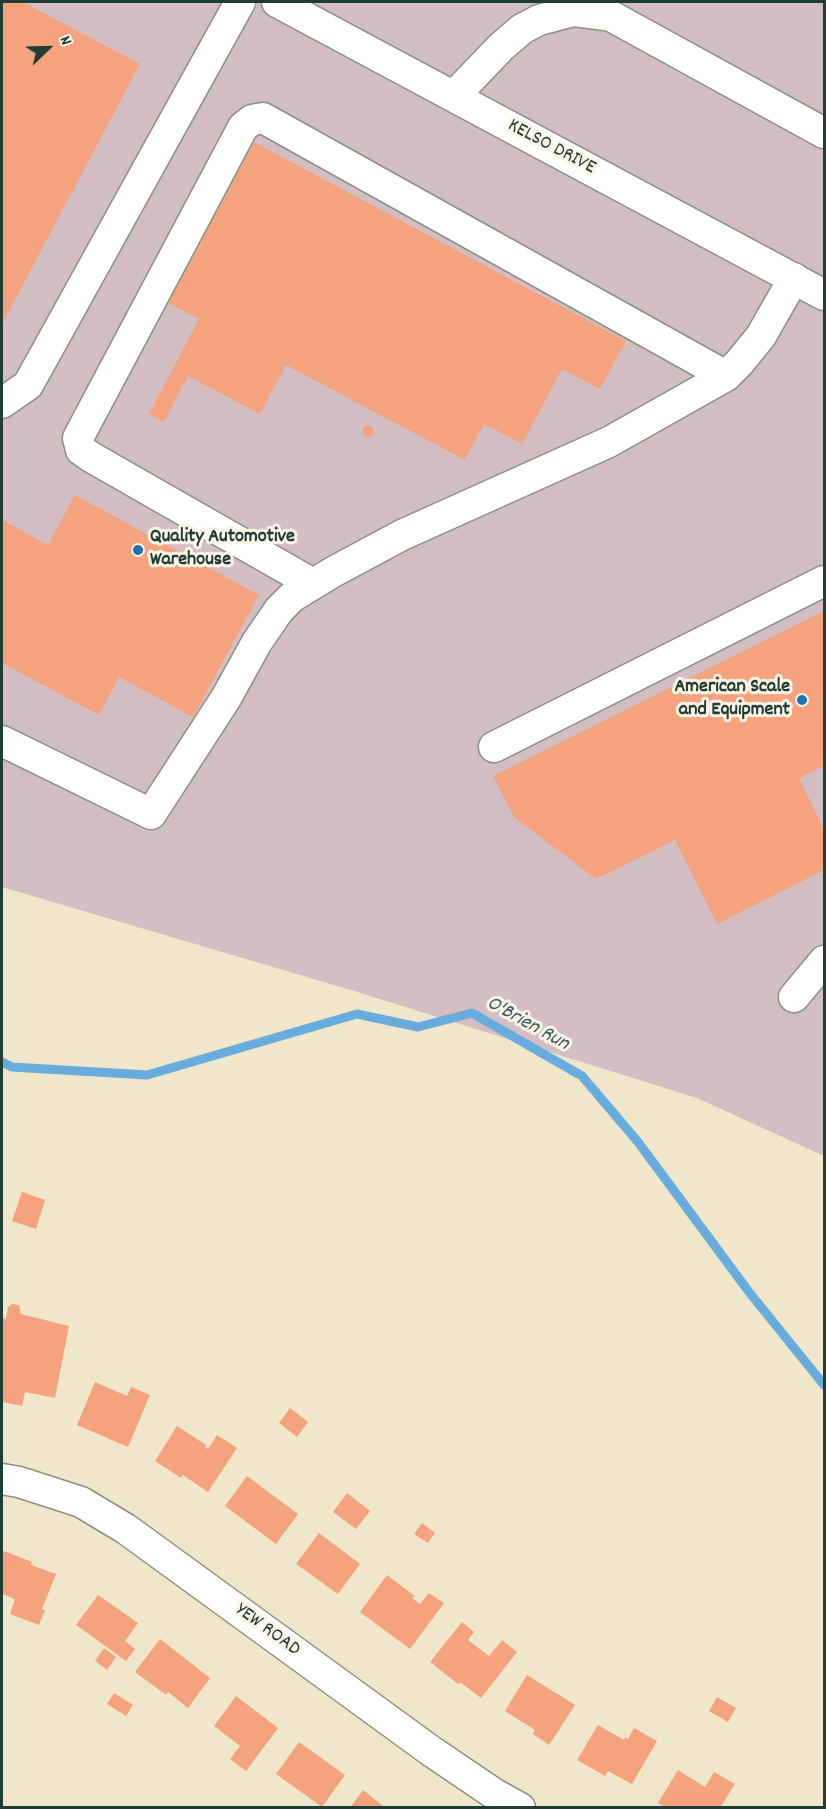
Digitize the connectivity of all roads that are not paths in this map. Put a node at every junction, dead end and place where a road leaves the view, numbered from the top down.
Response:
1 (240, 2) edge
2 (277, 2) edge
3 (454, 96) junction
4 (825, 133) edge
5 (794, 278) junction
6 (825, 295) edge
7 (726, 376) junction
8 (2, 403) edge
9 (825, 580) edge
10 (313, 584) junction
11 (2, 741) edge
12 (494, 747) dead end
13 (825, 961) edge
14 (794, 997) dead end
15 (2, 1479) edge
16 (520, 1808) edge

1 - 8 street
2 - 3 street, KELSO DRIVE
3 - 4 street
3 - 5 street, KELSO DRIVE
5 - 6 street, KELSO DRIVE
5 - 7 street
7 - 10 street
7 - 10 street
9 - 12 street
10 - 11 street
13 - 14 street
15 - 16 street, YEW ROAD

